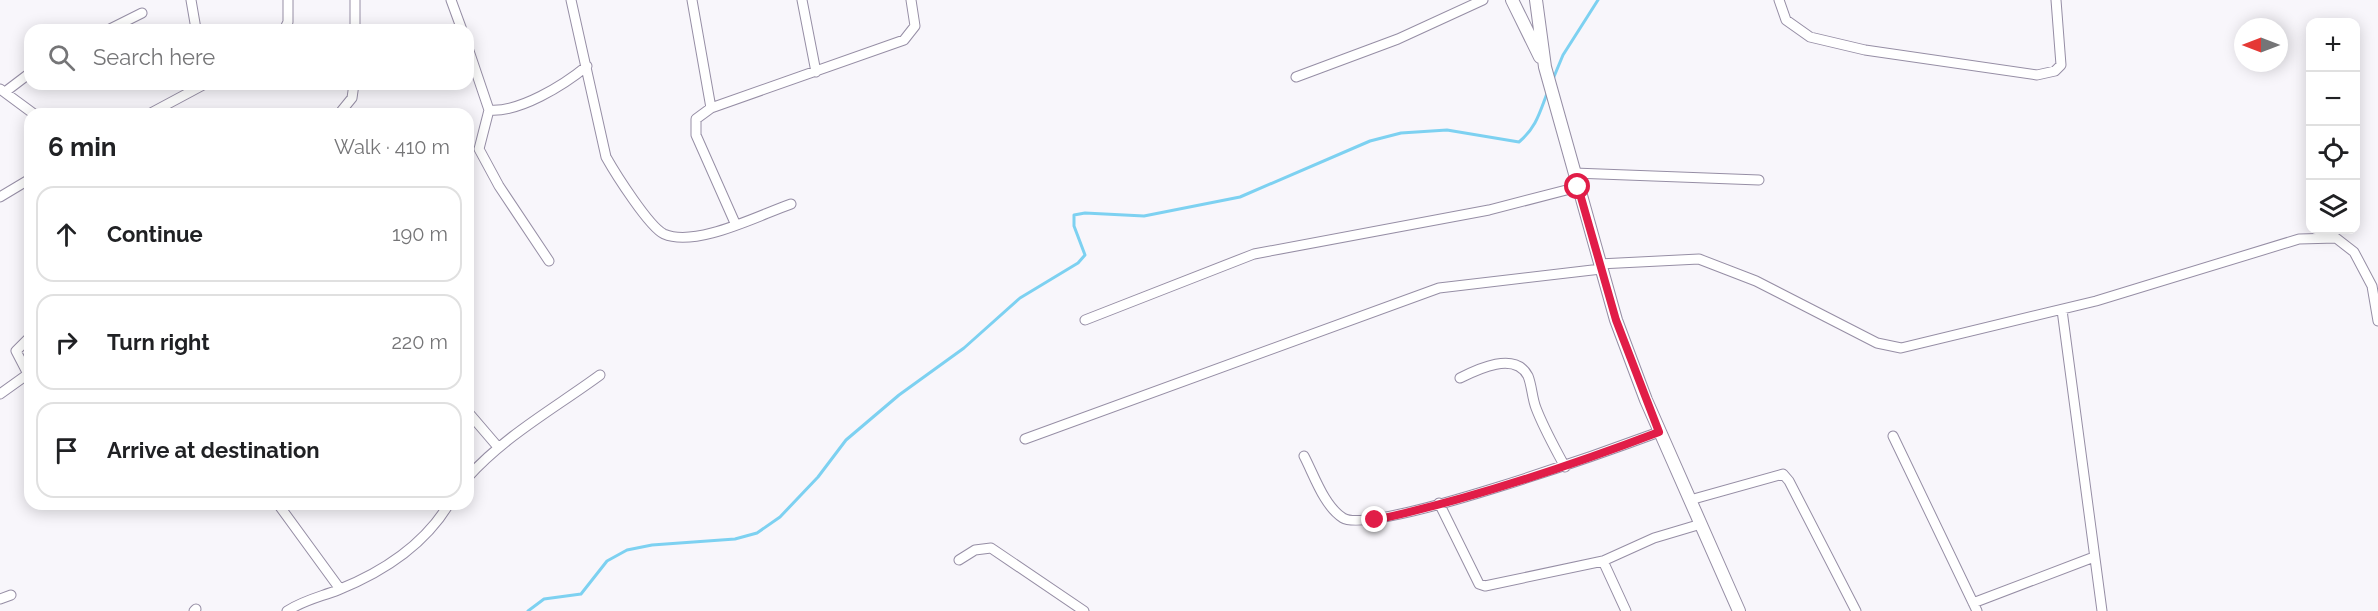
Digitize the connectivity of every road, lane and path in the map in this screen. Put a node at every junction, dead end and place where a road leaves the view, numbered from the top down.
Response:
1 (191, 0) edge
2 (288, 0) edge
3 (355, 0) edge
4 (451, 0) edge
5 (571, 0) edge
6 (692, 0) edge
7 (802, 0) edge
8 (911, 0) edge
9 (1483, 0) edge
10 (1512, 0) edge
11 (1536, 0) edge
12 (1779, 0) edge
13 (2055, 0) edge
14 (142, 13) dead end
15 (120, 24) edge
16 (195, 24) edge
17 (287, 24) edge
18 (355, 24) edge
19 (460, 24) edge
20 (474, 66) edge
21 (587, 66) junction
22 (1545, 67) junction
23 (816, 72) junction
24 (24, 77) edge
25 (1296, 77) dead end
26 (194, 90) edge
27 (353, 90) edge
28 (2, 91) edge
29 (26, 108) edge
30 (160, 108) edge
31 (344, 108) edge
32 (711, 108) junction
33 (489, 110) junction
34 (1574, 173) junction
35 (1759, 180) dead end
36 (24, 183) edge
37 (1578, 187) junction
38 (0, 197) edge
39 (791, 204) dead end
40 (735, 223) junction
41 (549, 261) dead end
42 (1600, 266) junction
43 (2062, 310) junction
44 (1086, 320) dead end
45 (2378, 321) edge
46 (24, 343) edge
47 (24, 366) edge
48 (600, 375) dead end
49 (1460, 378) dead end
50 (24, 379) edge
51 (0, 394) edge
52 (474, 419) edge
53 (1659, 432) junction
54 (1893, 436) dead end
55 (1025, 439) dead end
56 (498, 447) junction
57 (1304, 456) dead end
58 (1565, 468) junction
59 (474, 471) edge
60 (1690, 500) junction
61 (1439, 503) junction
62 (282, 510) edge
63 (445, 510) edge
64 (1701, 524) junction
65 (2094, 557) junction
66 (959, 560) dead end
67 (1603, 561) junction
68 (340, 589) junction
69 (11, 595) dead end
70 (0, 599) edge
71 (1975, 607) edge
72 (287, 611) edge
73 (1084, 611) edge
74 (1626, 611) edge
75 (1739, 611) edge
76 (1856, 611) edge
77 (2102, 611) edge

1 - 16 street
2 - 17 street
3 - 18 street
4 - 19 street
5 - 21 street
6 - 32 street
7 - 23 street
8 - 23 street
9 - 25 street
10 - 22 street
11 - 22 street
12 - 13 street
14 - 15 street
20 - 33 street
21 - 33 street
21 - 40 street
22 - 34 street
23 - 32 street
24 - 28 street
26 - 30 street
27 - 31 street
28 - 29 street
32 - 40 street
33 - 41 street
34 - 35 street
34 - 37 street
36 - 38 street
37 - 42 street
37 - 44 street
39 - 40 street
42 - 43 street
42 - 53 street
42 - 55 street
43 - 45 street
43 - 65 street
46 - 47 street
48 - 56 street
49 - 58 street
50 - 51 street
52 - 56 street
53 - 58 street
53 - 60 street
54 - 71 street
56 - 59 street
57 - 61 street
58 - 61 street
60 - 64 street
60 - 76 street
61 - 67 street
62 - 68 street
63 - 68 street
64 - 67 street
64 - 75 street
65 - 71 street
65 - 77 street
66 - 73 street
67 - 74 street
68 - 72 street
69 - 70 street

